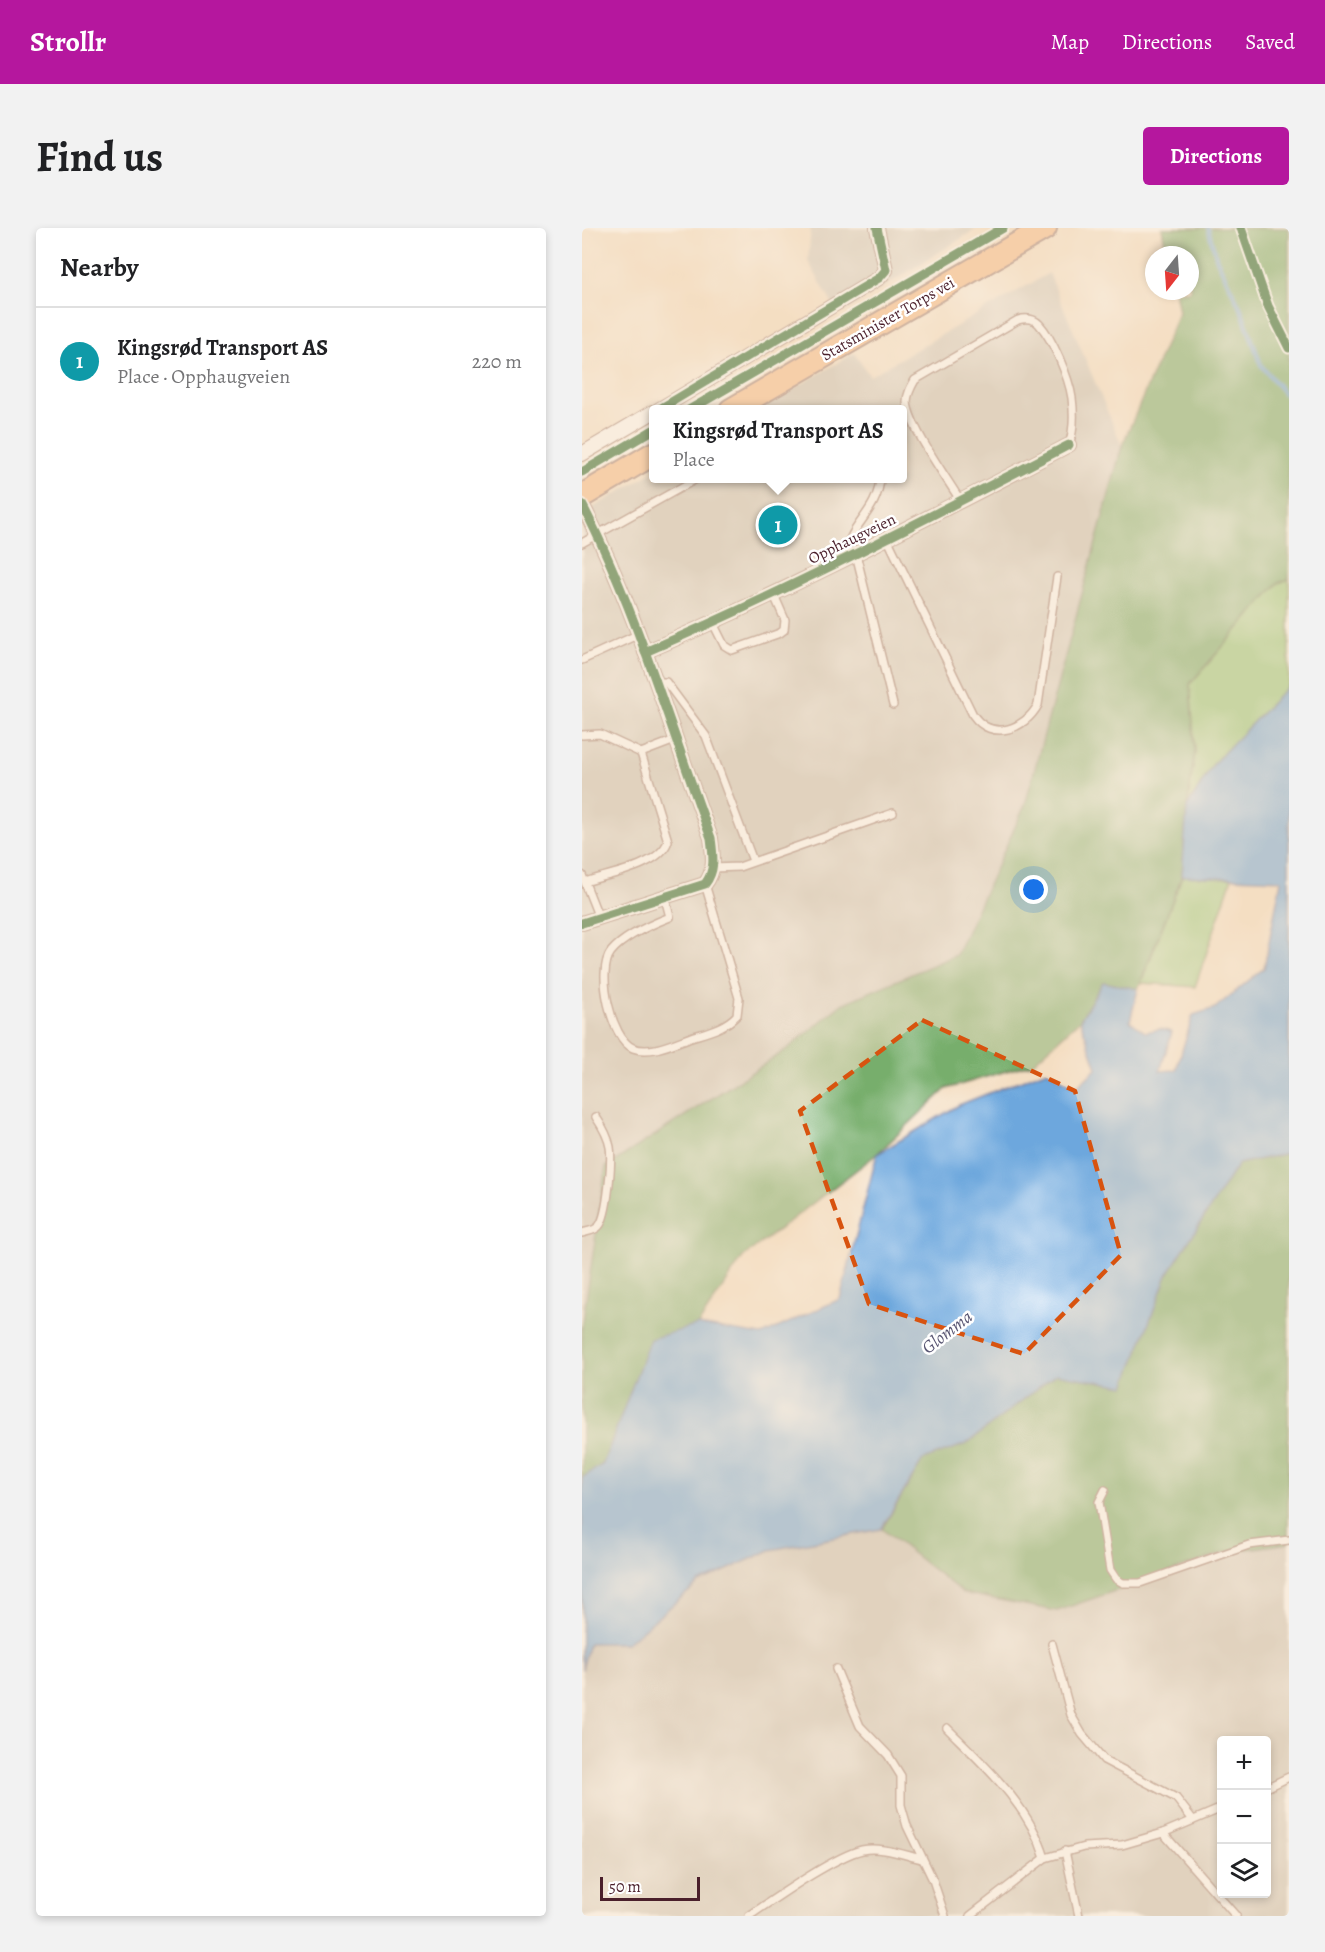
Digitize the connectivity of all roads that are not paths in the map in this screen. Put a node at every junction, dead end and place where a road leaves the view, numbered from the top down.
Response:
1 (877, 228) edge
2 (1045, 228) edge
3 (666, 405) edge
4 (740, 405) edge
5 (649, 415) edge
6 (1069, 445) joint
7 (582, 454) edge
8 (649, 457) edge
9 (689, 483) edge
10 (879, 483) edge
11 (582, 496) edge
12 (960, 500) junction
13 (582, 504) edge
14 (597, 534) junction
15 (888, 540) junction
16 (582, 543) edge
17 (852, 556) junction
18 (1057, 577) dead end
19 (774, 595) junction
20 (713, 623) junction
21 (637, 635) junction
22 (645, 652) junction
23 (582, 660) edge
24 (655, 682) junction
25 (893, 705) dead end
26 (582, 735) edge
27 (675, 740) junction
28 (641, 753) junction
29 (893, 813) dead end
30 (753, 861) junction
31 (713, 868) junction
32 (584, 879) edge
33 (705, 884) junction
34 (591, 897) junction
35 (664, 898) junction
36 (582, 899) edge
37 (599, 918) junction
38 (582, 923) edge
39 (596, 1117) dead end
40 (582, 1233) edge
41 (1105, 1490) dead end
42 (1289, 1540) edge
43 (1052, 1644) dead end
44 (836, 1669) dead end
45 (947, 1728) dead end
46 (1289, 1777) edge
47 (1271, 1786) edge
48 (1217, 1810) edge
49 (1193, 1820) junction
50 (1163, 1833) junction
51 (1065, 1851) junction
52 (1045, 1858) junction
53 (922, 1859) junction
54 (749, 1916) edge
55 (945, 1916) edge
56 (970, 1916) edge
57 (1079, 1916) edge
58 (1236, 1916) edge

1 - 3 street
2 - 4 highway, Statsminister Torps vei
5 - 7 street
6 - 12 street, Opphaugveien
6 - 12 lane
8 - 11 highway
9 - 14 lane
10 - 17 lane
12 - 15 street, Opphaugveien
13 - 14 street
14 - 16 lane
14 - 21 street
15 - 17 street, Opphaugveien
15 - 18 lane
17 - 19 street, Opphaugveien
17 - 25 lane
19 - 20 street, Opphaugveien
19 - 20 lane
20 - 22 street, Opphaugveien
21 - 22 street
21 - 23 lane
22 - 24 street
24 - 27 street
24 - 30 lane
26 - 28 lane
27 - 28 lane
27 - 31 street
28 - 32 lane
29 - 30 lane
30 - 31 lane
31 - 33 street
32 - 34 lane
33 - 35 street
33 - 35 lane
34 - 36 lane
34 - 37 lane
35 - 37 street
37 - 38 street
39 - 40 lane
41 - 42 lane
43 - 49 lane
44 - 53 lane
45 - 52 lane
46 - 47 lane
48 - 49 lane
49 - 50 lane
50 - 51 lane
50 - 58 lane
51 - 52 lane
51 - 57 lane
52 - 56 lane
53 - 54 lane
53 - 55 lane

